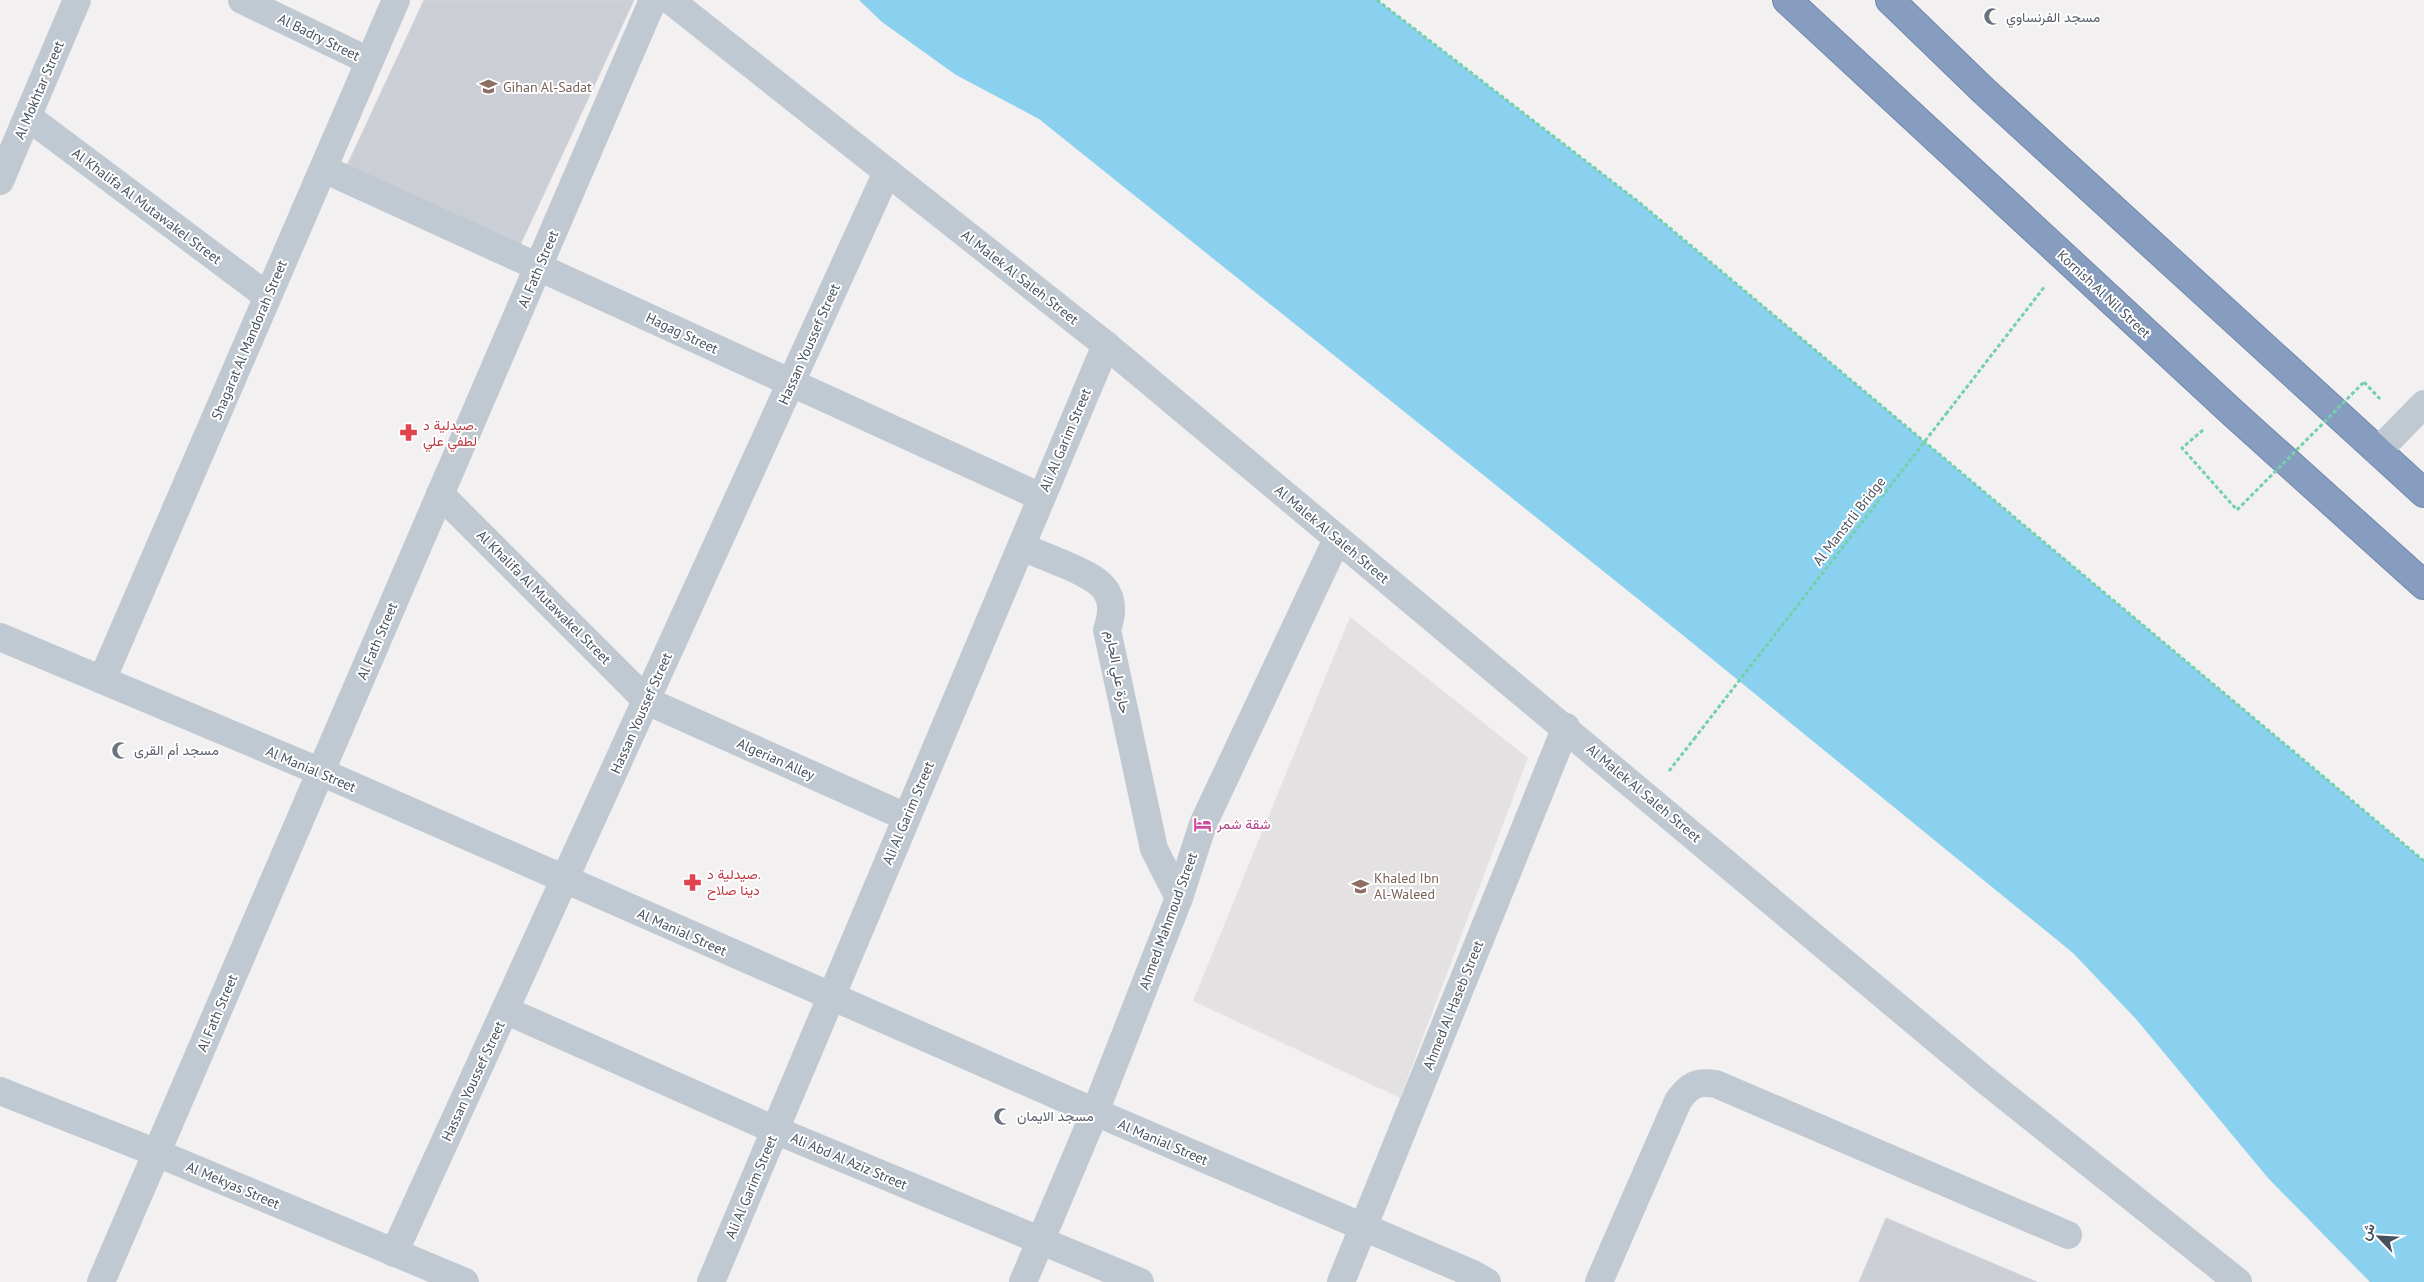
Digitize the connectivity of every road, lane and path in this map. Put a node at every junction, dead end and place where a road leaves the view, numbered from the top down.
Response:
1 (77, 0) edge
2 (242, 0) edge
3 (396, 0) edge
4 (653, 0) edge
5 (670, 0) edge
6 (1377, 0) edge
7 (1787, 0) edge
8 (1890, 0) edge
9 (369, 61) junction
10 (28, 117) junction
11 (324, 169) junction
12 (887, 172) junction
13 (0, 179) edge
14 (2066, 259) junction
15 (539, 267) junction
16 (267, 296) junction
17 (1106, 345) junction
18 (2364, 382) dead end
19 (791, 383) junction
20 (2424, 404) edge
21 (2182, 448) dead end
22 (2378, 451) junction
23 (2424, 493) edge
24 (440, 494) junction
25 (1041, 497) junction
26 (1338, 539) junction
27 (1022, 547) junction
28 (2424, 585) edge
29 (0, 637) edge
30 (102, 680) junction
31 (646, 701) junction
32 (1566, 727) junction
33 (321, 772) junction
34 (1649, 798) junction
35 (906, 817) junction
36 (2424, 861) edge
37 (565, 881) junction
38 (1180, 898) junction
39 (832, 998) junction
40 (505, 1010) junction
41 (0, 1091) edge
42 (1095, 1112) junction
43 (775, 1130) junction
44 (157, 1152) junction
45 (1363, 1228) junction
46 (2068, 1236) dead end
47 (1041, 1241) junction
48 (394, 1252) junction
49 (1488, 1281) edge
50 (101, 1282) edge
51 (465, 1282) edge
52 (711, 1282) edge
53 (1023, 1282) edge
54 (1140, 1282) edge
55 (1341, 1282) edge
56 (1600, 1282) edge
57 (2238, 1282) edge

1 - 10 street, Al Mokhtar Street
2 - 9 street, Al Badry Street
3 - 9 street, Shagarat Al Mandorah Street
4 - 15 street, Al Fath Street
5 - 12 street, Al Malek Al Saleh Street
6 - 36 path
7 - 14 highway, Kornish Al Nil Street
8 - 22 highway
9 - 11 street, Shagarat Al Mandorah Street
10 - 13 street, Al Mokhtar Street
10 - 16 street, Al Khalifa Al Mutawakel Street
11 - 15 street, Hagag Street
11 - 16 street, Shagarat Al Mandorah Street
12 - 17 street, Al Malek Al Saleh Street
12 - 19 street, Hassan Youssef Street
14 - 28 highway, Kornish Al Nil Street
14 - 34 path, Al Manstrli Bridge, bridge
15 - 19 street, Hagag Street
15 - 24 street, Al Fath Street
16 - 30 street, Shagarat Al Mandorah Street
17 - 25 street, Ali Al Garim Street
17 - 26 street, Al Malek Al Saleh Street
18 - 21 path, bridge
19 - 25 street, Hagag Street
19 - 31 street, Hassan Youssef Street
20 - 22 street
22 - 23 highway
24 - 31 street, Al Khalifa Al Mutawakel Street
24 - 33 street, Al Fath Street
25 - 27 street, Ali Al Garim Street
26 - 32 street, Al Malek Al Saleh Street
26 - 38 street, Ahmed Mahmoud Street
27 - 35 street, Ali Al Garim Street
27 - 38 street, حارة علي الجارم
29 - 30 street, Al Manial Street
30 - 33 street, Al Manial Street
31 - 35 street, Algerian Alley
31 - 37 street, Hassan Youssef Street
32 - 34 street, Al Malek Al Saleh Street
32 - 45 street, Ahmed Al Haseb Street
33 - 37 street, Al Manial Street
33 - 44 street, Al Fath Street
34 - 57 street, Al Malek Al Saleh Street
35 - 39 street, Ali Al Garim Street
37 - 39 street, Al Manial Street
37 - 40 street, Hassan Youssef Street
38 - 42 street, Ahmed Mahmoud Street
39 - 42 street, Al Manial Street
39 - 43 street, Ali Al Garim Street
40 - 43 street, Ali Abd Al Aziz Street
40 - 48 street, Hassan Youssef Street
41 - 44 street, Al Mekyas Street
42 - 45 street, Al Manial Street
42 - 47 street, Ahmed Mahmoud Street
43 - 47 street, Ali Abd Al Aziz Street
43 - 52 street, Ali Al Garim Street
44 - 48 street, Al Mekyas Street
44 - 50 street, Al Fath Street
45 - 49 street, Al Manial Street
45 - 55 street, Ahmed Al Haseb Street
46 - 56 street
47 - 53 street, Ahmed Mahmoud Street
47 - 54 street, Ali Abd Al Aziz Street
48 - 51 street, Al Mekyas Street

